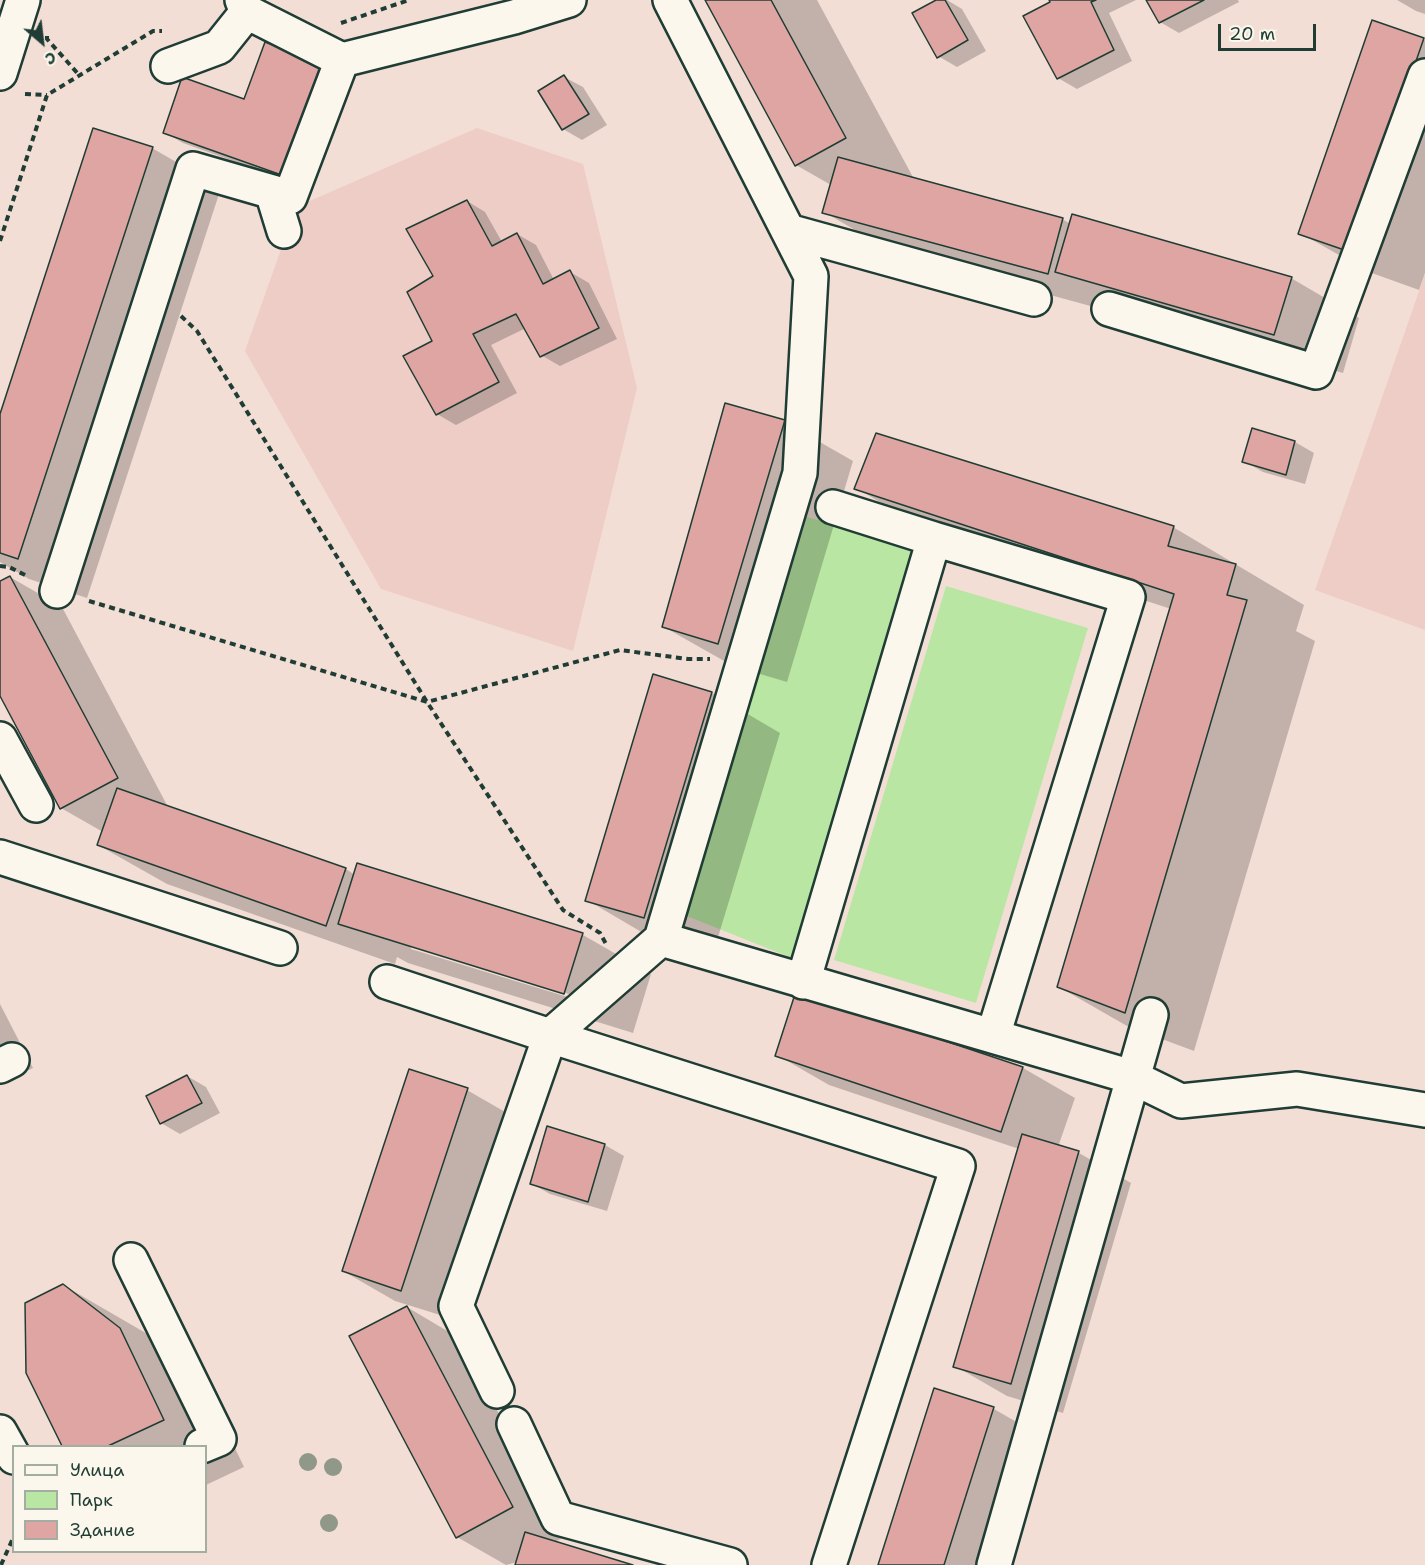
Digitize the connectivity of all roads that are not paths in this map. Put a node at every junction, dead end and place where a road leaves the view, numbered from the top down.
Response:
1 (569, 0) edge
2 (670, 0) edge
3 (19, 3) edge
4 (245, 6) edge
5 (510, 9) edge
6 (342, 60) junction
7 (168, 66) dead end
8 (0, 73) edge
9 (1425, 76) edge
10 (272, 192) junction
11 (284, 231) dead end
12 (788, 231) junction
13 (1034, 299) dead end
14 (1109, 309) dead end
15 (833, 507) dead end
16 (934, 539) junction
17 (57, 591) road end
18 (0, 739) edge
19 (36, 805) dead end
20 (0, 857) edge
21 (661, 939) junction
22 (280, 948) dead end
23 (387, 982) dead end
24 (803, 982) junction
25 (1151, 1015) dead end
26 (550, 1036) junction
27 (993, 1036) junction
28 (1132, 1077) junction
29 (1425, 1110) edge
30 (131, 1260) dead end
31 (497, 1390) dead end
32 (514, 1424) dead end
33 (0, 1432) edge
34 (204, 1445) edge
35 (12, 1453) edge
36 (730, 1565) edge
37 (830, 1565) edge
38 (994, 1565) edge

1 - 5 lane
2 - 12 lane
3 - 8 lane
4 - 6 lane
4 - 7 lane
5 - 6 lane
6 - 10 lane
9 - 14 lane
10 - 11 lane
10 - 17 lane
12 - 13 lane
12 - 21 lane
15 - 16 lane
16 - 24 lane
16 - 27 lane
18 - 19 lane
20 - 22 lane
21 - 24 lane
21 - 26 lane
23 - 26 lane
24 - 27 lane
25 - 28 lane
26 - 31 lane
26 - 37 lane
27 - 28 lane
28 - 29 lane
28 - 38 lane
30 - 34 lane
32 - 36 lane
33 - 35 lane

